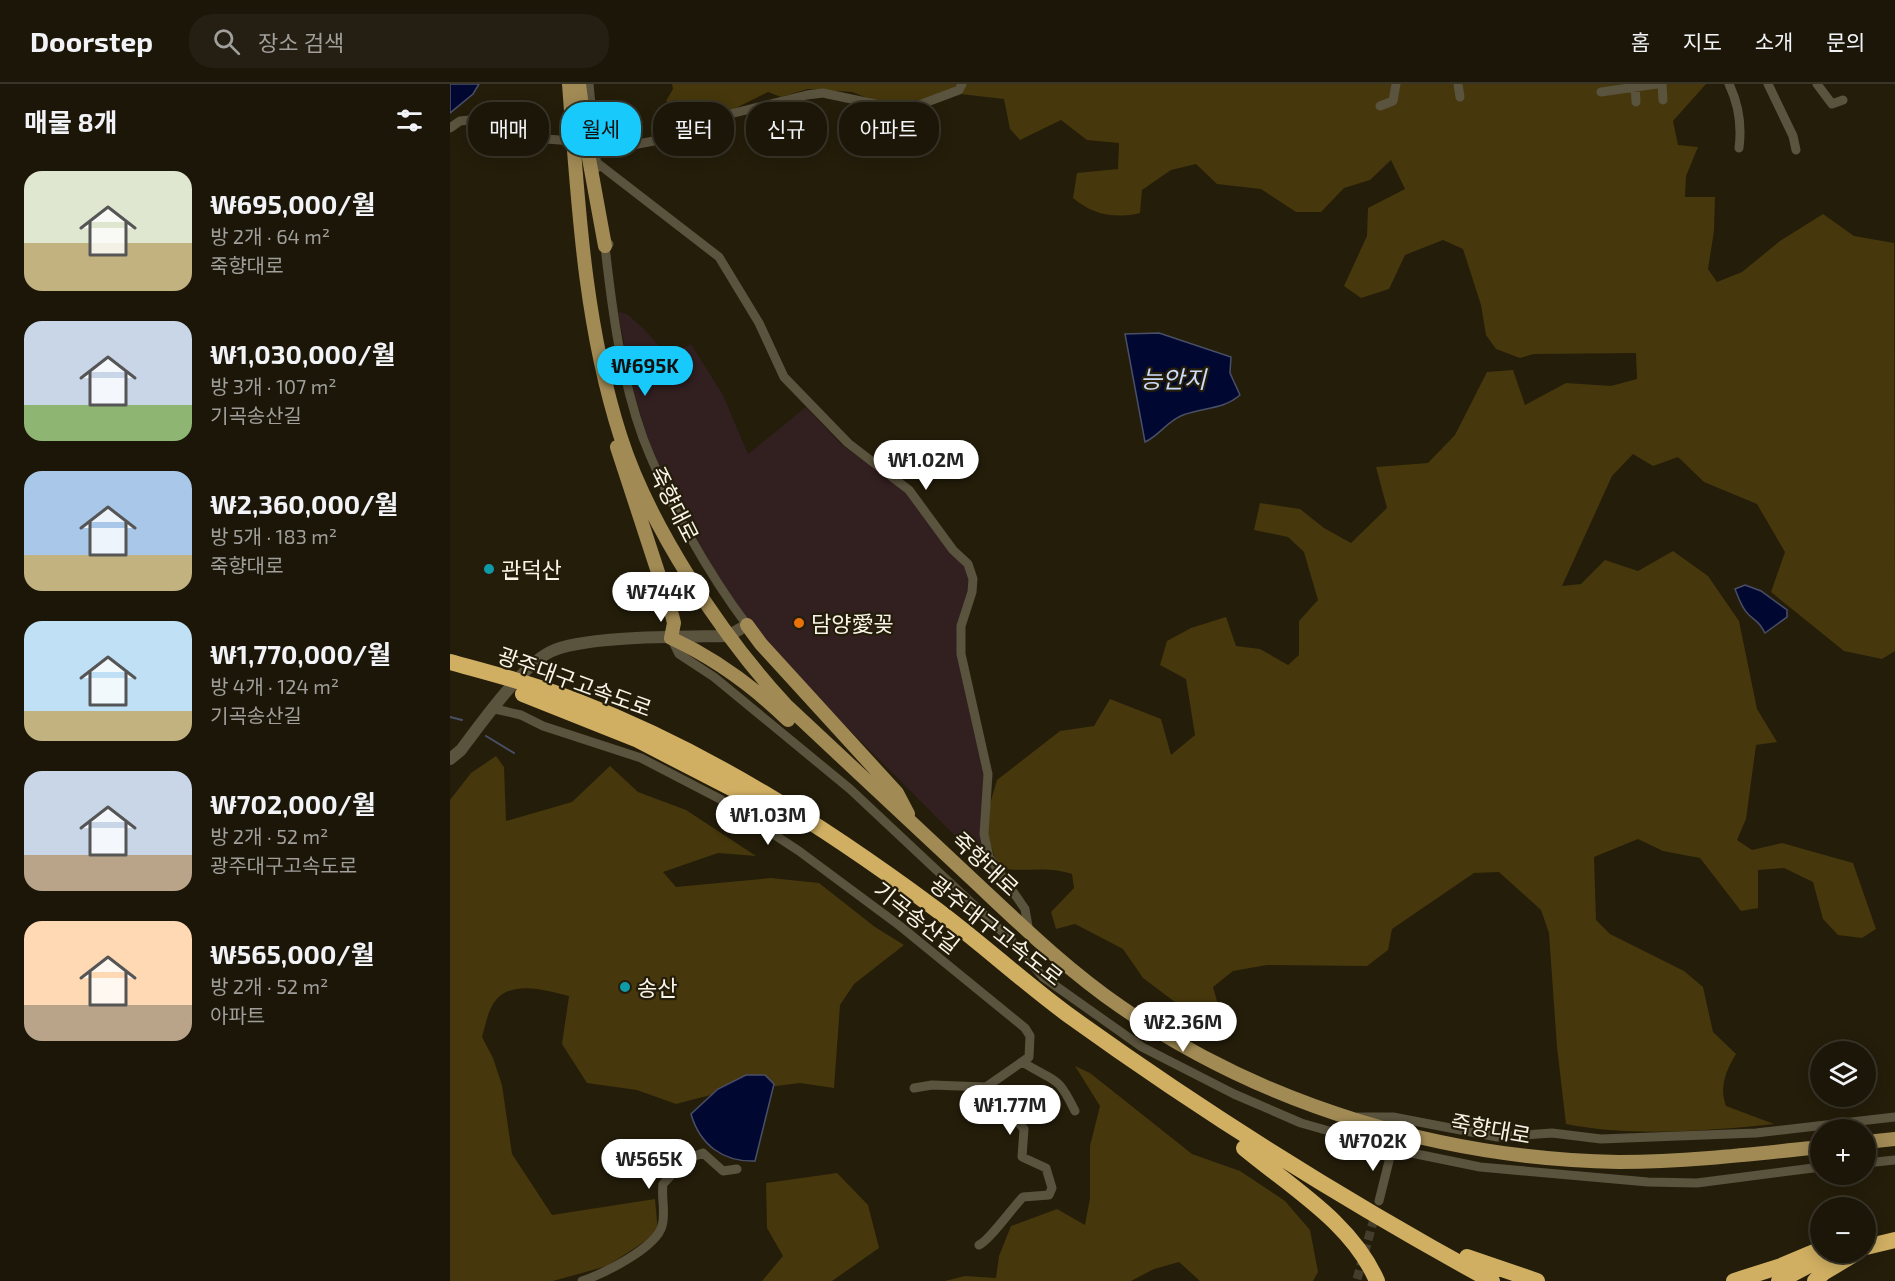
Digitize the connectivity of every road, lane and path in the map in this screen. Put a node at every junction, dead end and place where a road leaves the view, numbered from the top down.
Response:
1 (569, 84) edge
2 (579, 84) edge
3 (589, 84) edge
4 (962, 84) edge
5 (1396, 84) edge
6 (1458, 84) edge
7 (1657, 84) edge
8 (1662, 84) edge
9 (1729, 84) edge
10 (1768, 84) edge
11 (1817, 84) edge
12 (1635, 86) edge
13 (1601, 92) dead end
14 (1460, 98) dead end
15 (1663, 100) dead end
16 (1842, 100) dead end
17 (570, 102) edge
18 (582, 102) edge
19 (590, 102) edge
20 (1636, 102) dead end
21 (1380, 106) dead end
22 (450, 128) edge
23 (561, 140) edge
24 (641, 145) edge
25 (1739, 148) dead end
26 (1796, 150) dead end
27 (575, 156) edge
28 (593, 156) joint
29 (605, 246) joint
30 (612, 404) junction
31 (747, 625) junction
32 (728, 636) junction
33 (671, 638) junction
34 (450, 662) edge
35 (450, 674) edge
36 (502, 682) junction
37 (534, 692) junction
38 (495, 709) junction
39 (450, 759) edge
40 (867, 781) junction
41 (913, 824) junction
42 (1029, 932) junction
43 (1024, 1063) junction
44 (986, 1087) junction
45 (914, 1088) dead end
46 (1075, 1111) dead end
47 (1346, 1116) junction
48 (1895, 1117) edge
49 (1895, 1139) edge
50 (1876, 1141) edge
51 (1245, 1148) junction
52 (1810, 1148) edge
53 (1392, 1149) junction
54 (1895, 1160) edge
55 (1876, 1162) edge
56 (1810, 1168) edge
57 (737, 1169) dead end
58 (1379, 1201) tunnel mouth
59 (1401, 1231) junction
60 (1895, 1231) edge
61 (1876, 1238) edge
62 (1895, 1240) edge
63 (1876, 1241) edge
64 (979, 1245) dead end
65 (1810, 1254) edge
66 (1813, 1263) edge
67 (1827, 1263) edge
68 (1840, 1263) edge
69 (582, 1281) edge
70 (1377, 1281) edge
71 (1471, 1281) edge
72 (1492, 1281) edge
73 (1538, 1281) edge
74 (1734, 1281) edge
75 (1779, 1281) edge
76 (1793, 1281) edge
77 (1815, 1281) edge

1 - 17 main road, 죽향대로
2 - 18 main road
3 - 19 street
4 - 24 street
5 - 21 street
6 - 14 street
7 - 12 street
8 - 15 street
9 - 25 street
10 - 26 street
11 - 16 street
12 - 13 street
12 - 20 street
22 - 23 street
27 - 30 main road, 죽향대로
28 - 29 main road
28 - 42 street
29 - 31 street
30 - 32 main road, 죽향대로
30 - 33 main road
31 - 32 street
31 - 41 main road
32 - 33 street
32 - 40 main road, 죽향대로
33 - 38 street
33 - 40 main road
33 - 53 street
34 - 36 highway, 광주대구고속도로
35 - 36 highway, 광주대구고속도로
36 - 37 highway, 광주대구고속도로
37 - 51 highway, 광주대구고속도로
37 - 59 highway, 광주대구고속도로
38 - 39 street
38 - 43 street, 기곡송산길
40 - 41 main road, 죽향대로
41 - 42 main road, 죽향대로
42 - 47 main road, 죽향대로
43 - 44 street
43 - 46 street
44 - 45 street
44 - 64 street
47 - 48 street
47 - 52 main road, 죽향대로
49 - 50 main road
51 - 70 highway
51 - 71 highway, 광주대구고속도로
53 - 56 street
53 - 58 street
54 - 55 street
57 - 69 street
59 - 72 highway, 광주대구고속도로
59 - 73 highway
60 - 61 highway
62 - 63 highway
65 - 74 highway
66 - 75 highway
67 - 76 highway
68 - 77 highway

